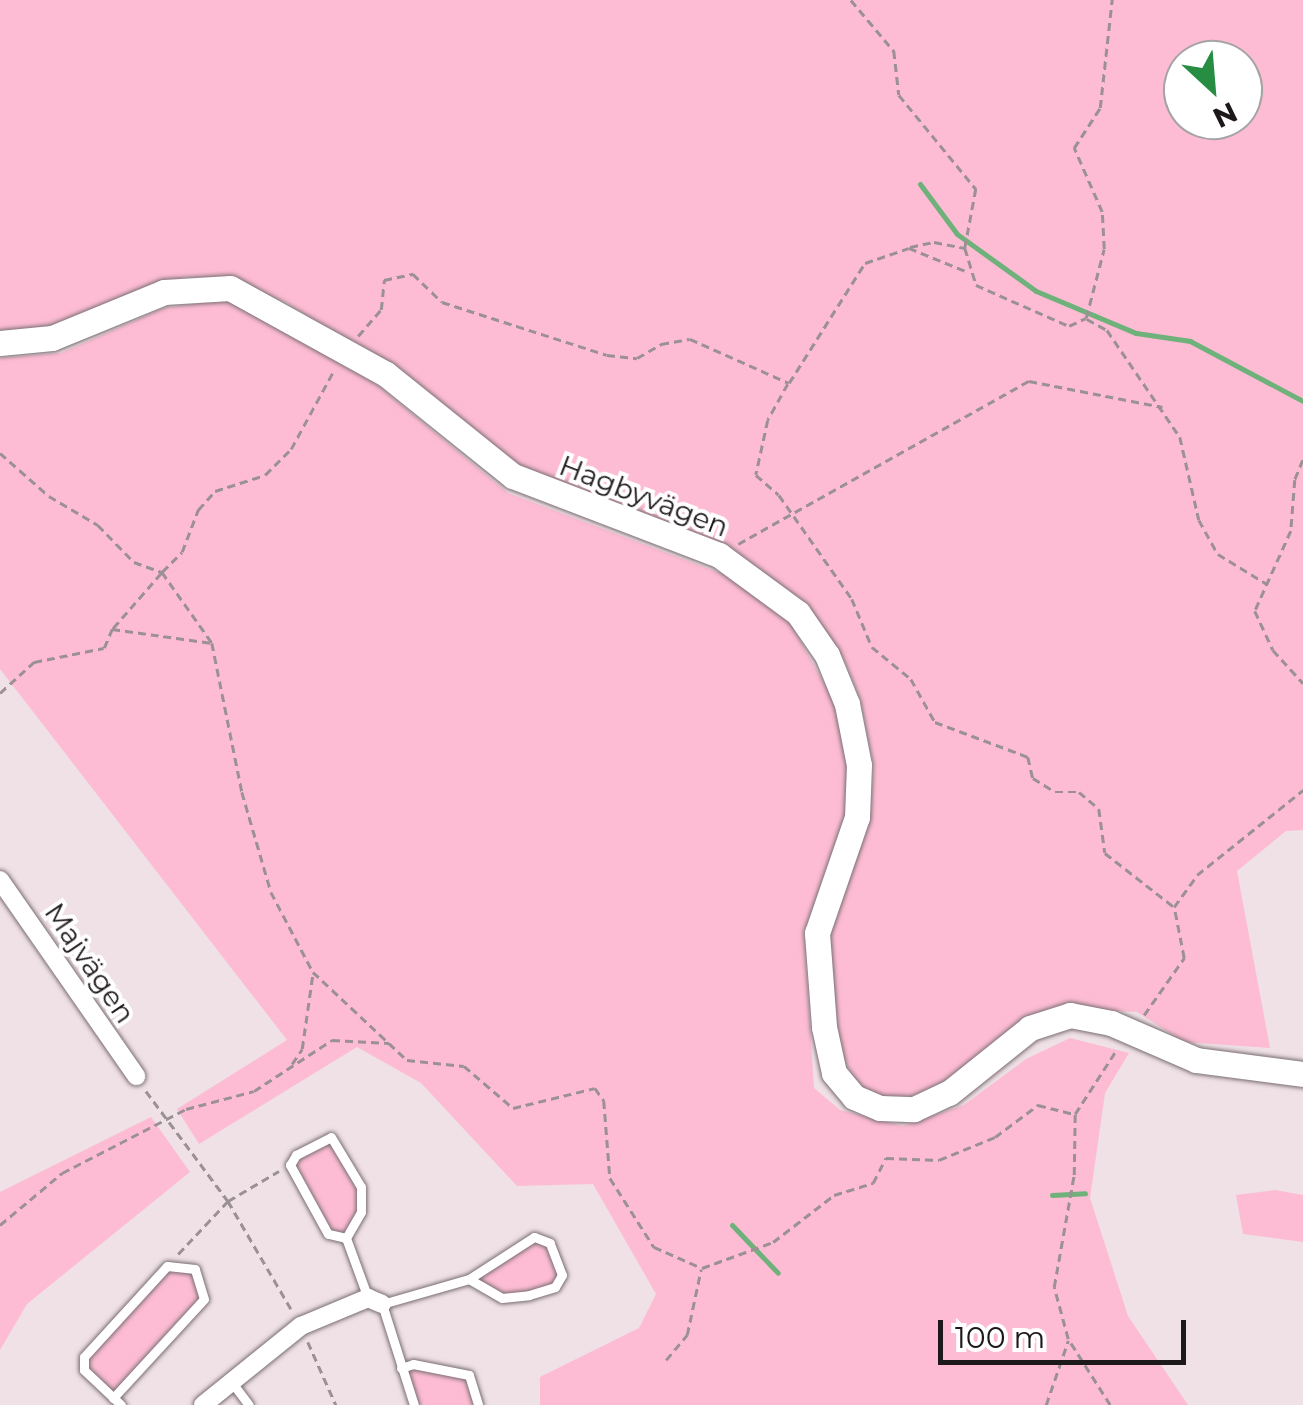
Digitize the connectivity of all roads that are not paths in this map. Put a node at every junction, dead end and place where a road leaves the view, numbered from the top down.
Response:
1 (0, 342) edge
2 (0, 880) edge
3 (1303, 1074) edge
4 (136, 1076) road end
5 (346, 1238) junction
6 (468, 1279) junction
7 (375, 1301) junction
8 (402, 1368) junction
9 (230, 1380) junction
10 (117, 1401) edge
11 (203, 1405) edge
12 (249, 1405) edge
13 (414, 1405) edge
14 (478, 1405) edge

1 - 3 street, Hagbyvägen
2 - 4 street, Majvägen
5 - 5 lane
5 - 7 lane
6 - 6 lane
6 - 7 lane
7 - 8 lane
7 - 9 street
8 - 13 lane
8 - 14 lane
9 - 11 street
9 - 12 lane
10 - 10 lane

